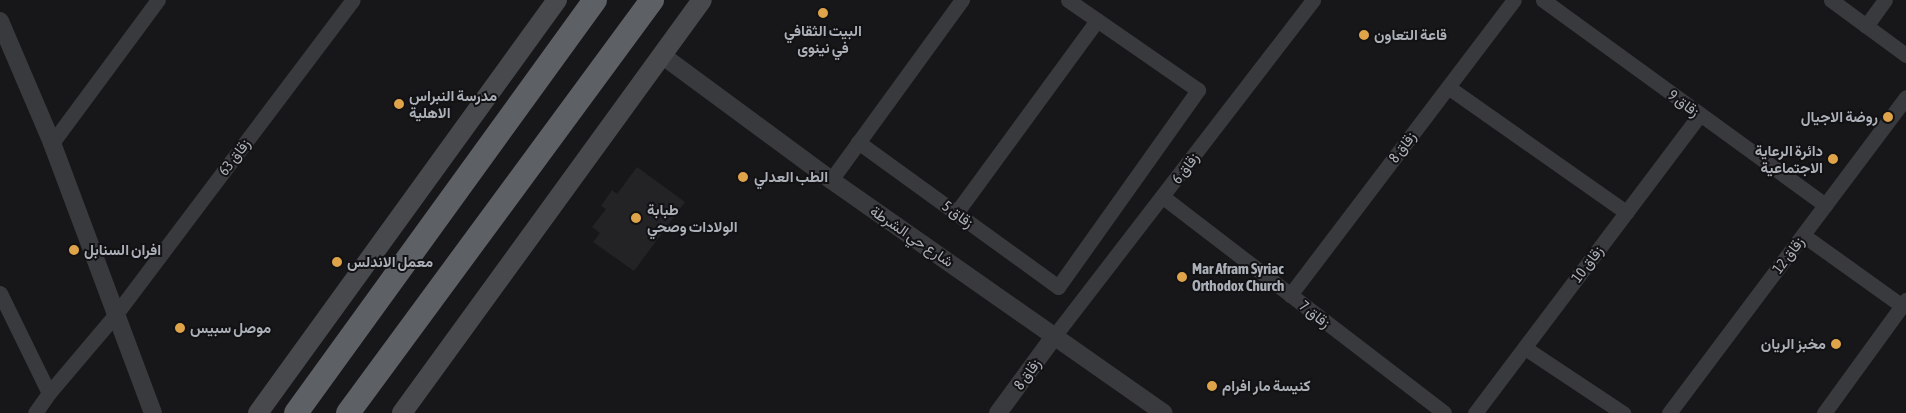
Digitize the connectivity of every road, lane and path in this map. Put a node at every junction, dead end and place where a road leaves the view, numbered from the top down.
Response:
1 (158, 0) edge
2 (353, 0) edge
3 (557, 0) edge
4 (595, 0) edge
5 (652, 0) edge
6 (702, 0) edge
7 (962, 0) edge
8 (1068, 0) edge
9 (1313, 0) edge
10 (1514, 0) edge
11 (1542, 0) edge
12 (1832, 0) edge
13 (1886, 0) edge
14 (1097, 20) junction
15 (0, 21) edge
16 (1866, 26) junction
17 (1906, 55) edge
18 (663, 56) junction
19 (1448, 87) junction
20 (1906, 97) edge
21 (1700, 114) junction
22 (858, 142) junction
23 (52, 143) junction
24 (831, 180) junction
25 (1163, 197) junction
26 (1825, 205) junction
27 (1626, 212) junction
28 (956, 213) junction
29 (1803, 235) junction
30 (0, 293) edge
31 (1290, 294) junction
32 (1904, 303) edge
33 (116, 314) junction
34 (1055, 335) junction
35 (1524, 348) junction
36 (49, 393) junction
37 (35, 413) edge
38 (153, 413) edge
39 (258, 413) edge
40 (296, 413) edge
41 (348, 413) edge
42 (402, 413) edge
43 (998, 413) edge
44 (1164, 413) edge
45 (1444, 413) edge
46 (1475, 413) edge
47 (1624, 413) edge
48 (1669, 413) edge
49 (1824, 413) edge

1 - 23 street
2 - 33 street, زقاق 63
3 - 39 main road
4 - 40 highway
5 - 41 highway
6 - 18 main road
7 - 22 street
8 - 14 street
9 - 25 street, زقاق 6
10 - 19 street, زقاق 8
11 - 21 street, زقاق 9
12 - 16 street
13 - 16 street
14 - 28 street
14 - 28 street, زقاق 5
15 - 23 street
16 - 17 street
18 - 24 street, شارع حي الشرطة
18 - 42 main road
19 - 27 street
19 - 31 street, زقاق 8
20 - 26 street, زقاق 12
21 - 26 street, زقاق 9
21 - 27 street, زقاق 10
22 - 24 street
22 - 28 street, زقاق 5
23 - 33 street
24 - 34 street, شارع حي الشرطة
25 - 31 street, زقاق 7
25 - 34 street, زقاق 6
26 - 29 street, زقاق 12
27 - 35 street, زقاق 10
29 - 32 street
29 - 48 street, زقاق 12
30 - 36 street
31 - 45 street, زقاق 7
32 - 49 street
33 - 36 street, زقاق 63
33 - 38 street
34 - 43 street, زقاق 8
34 - 44 street, شارع حي الشرطة
35 - 46 street, زقاق 10
35 - 47 street
36 - 37 street, زقاق 63

